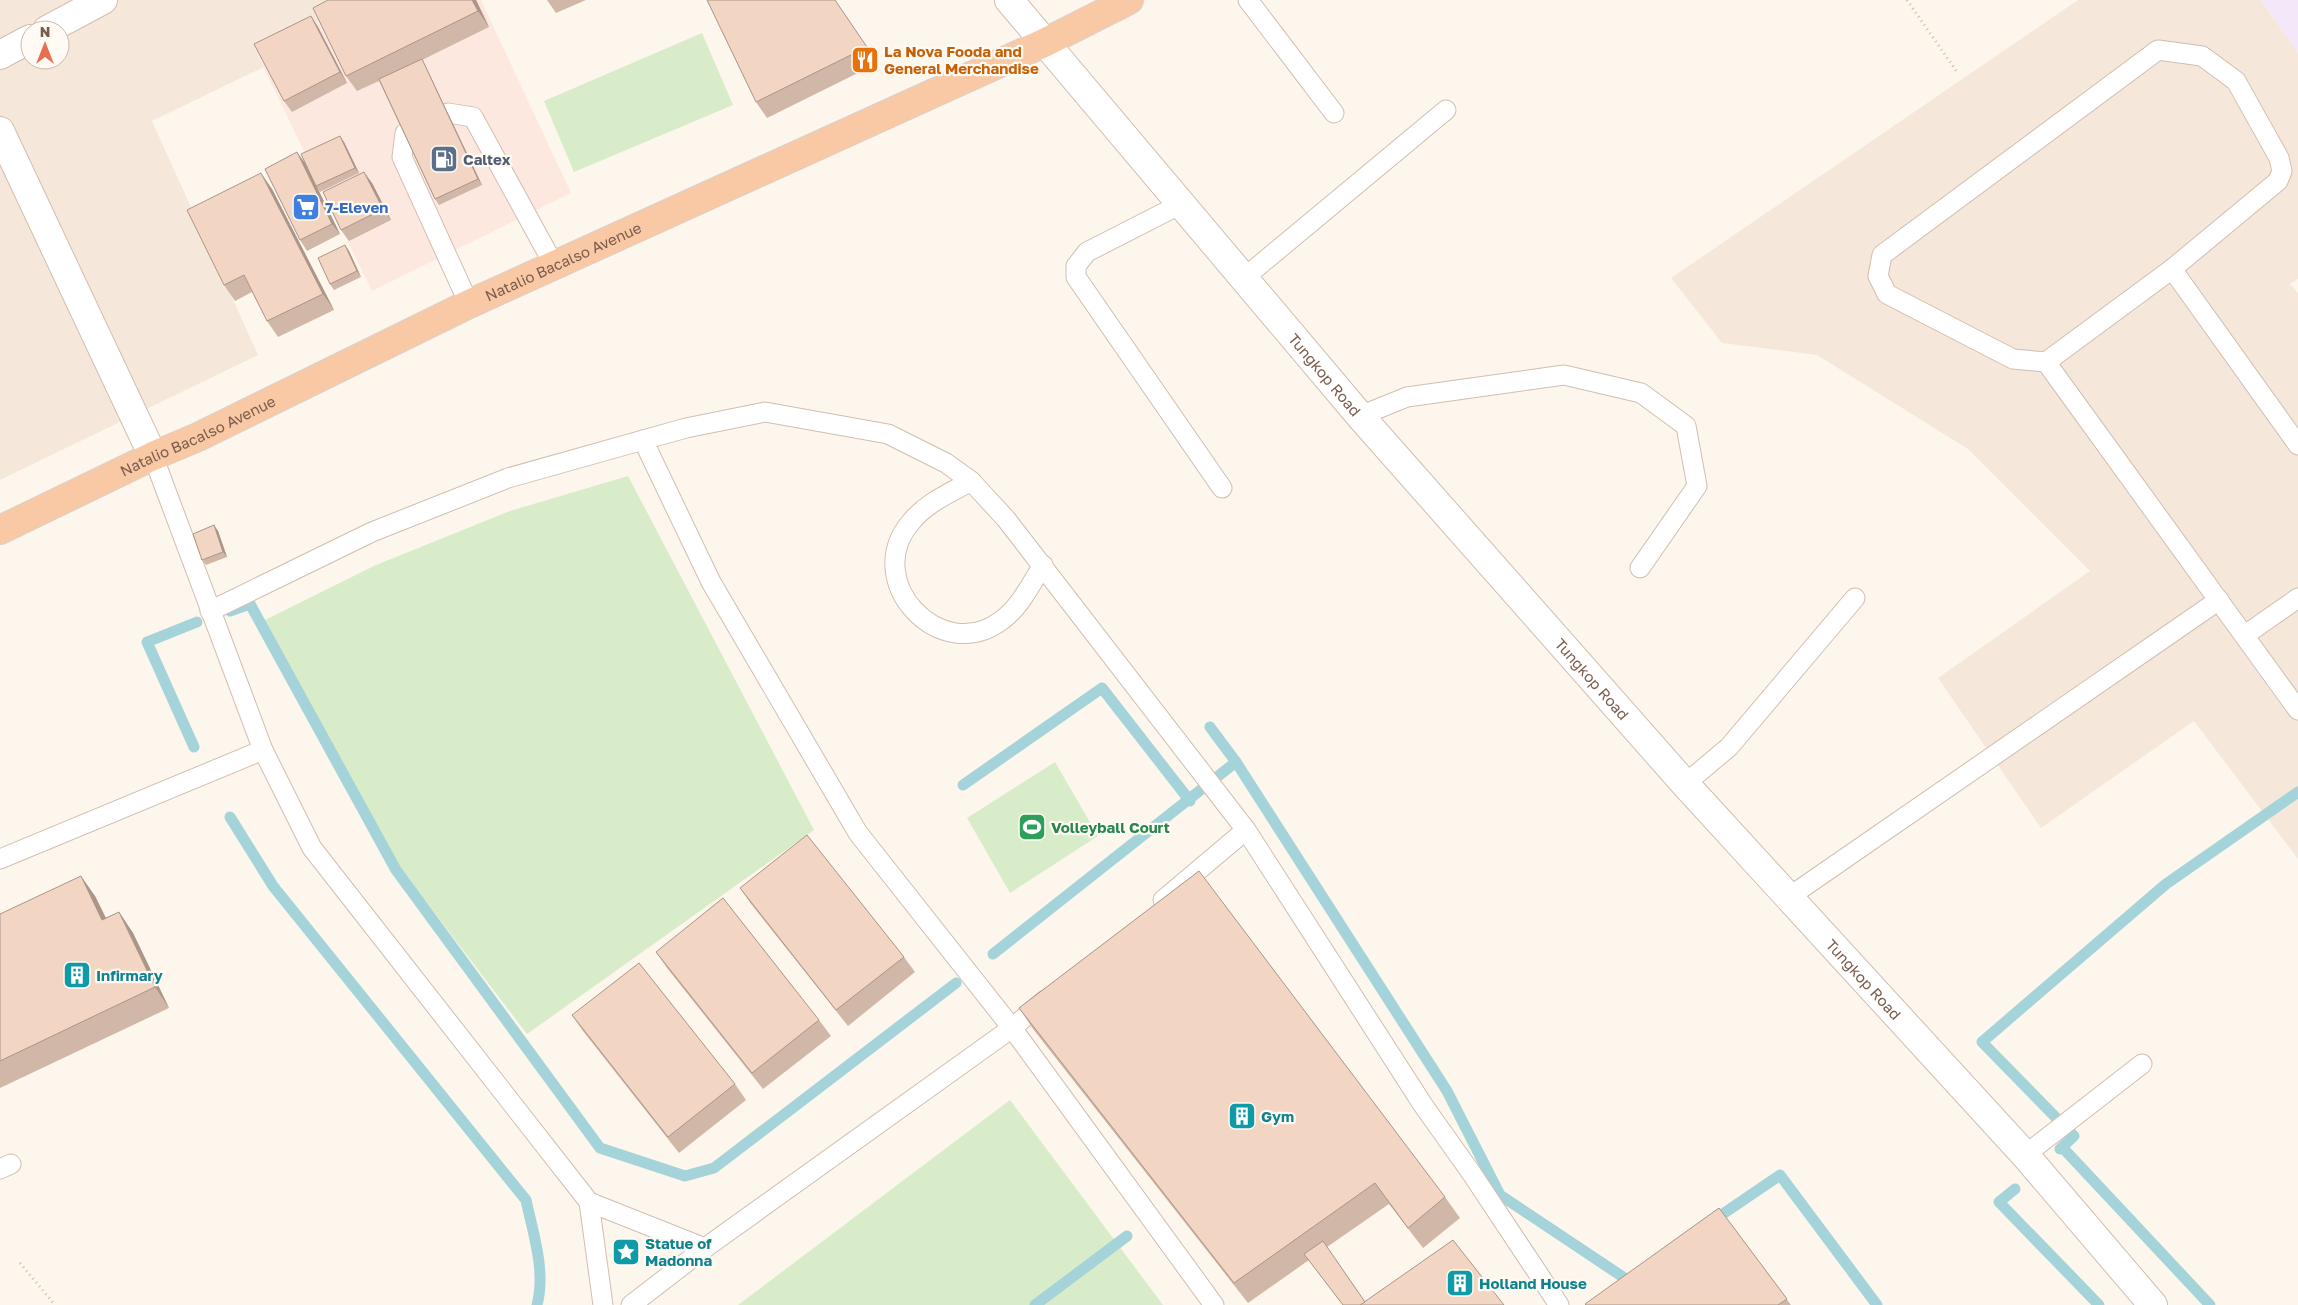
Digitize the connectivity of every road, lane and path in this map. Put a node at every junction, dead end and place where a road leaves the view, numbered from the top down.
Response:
1 (103, 0) edge
2 (1009, 0) edge
3 (1130, 0) edge
4 (1248, 0) edge
5 (1907, 0) edge
6 (66, 20) edge
7 (1044, 42) junction
8 (20, 45) edge
9 (0, 56) edge
10 (1958, 72) dead end
11 (1446, 110) dead end
12 (448, 113) edge
13 (1334, 113) dead end
14 (0, 131) edge
15 (406, 133) edge
16 (1180, 204) junction
17 (554, 265) junction
18 (2172, 269) junction
19 (1244, 278) junction
20 (469, 304) junction
21 (2046, 362) junction
22 (1360, 416) junction
23 (643, 440) junction
24 (2298, 444) edge
25 (153, 456) junction
26 (971, 482) junction
27 (1222, 488) dead end
28 (0, 530) edge
29 (1043, 565) junction
30 (1640, 568) dead end
31 (1854, 598) dead end
32 (2298, 598) edge
33 (2219, 600) junction
34 (210, 611) junction
35 (2244, 635) junction
36 (2298, 710) edge
37 (262, 750) junction
38 (1685, 784) junction
39 (1246, 830) junction
40 (0, 859) edge
41 (1788, 897) junction
42 (1148, 913) edge
43 (1058, 990) edge
44 (1012, 1028) junction
45 (2142, 1064) dead end
46 (2025, 1155) junction
47 (589, 1202) junction
48 (705, 1248) junction
49 (20, 1263) dead end
50 (55, 1305) edge
51 (603, 1305) edge
52 (631, 1305) edge
53 (1214, 1305) edge
54 (1559, 1305) edge
55 (2153, 1305) edge

1 - 6 street
2 - 7 street, Tungkop Road
3 - 7 highway, Natalio Bacalso Avenue
4 - 13 lane
5 - 10 path
7 - 16 street, Tungkop Road
7 - 17 highway, Natalio Bacalso Avenue
8 - 9 street
11 - 19 lane
12 - 17 lane
14 - 25 street
15 - 20 lane
16 - 19 street, Tungkop Road
16 - 27 lane
17 - 20 highway, Natalio Bacalso Avenue
18 - 21 lane
18 - 21 lane
18 - 24 lane
19 - 22 street, Tungkop Road
20 - 25 highway, Natalio Bacalso Avenue
21 - 33 lane
22 - 30 lane
22 - 38 street, Tungkop Road
23 - 26 lane
23 - 34 lane
23 - 44 lane
25 - 28 highway, Natalio Bacalso Avenue
25 - 34 lane
26 - 29 lane
26 - 29 lane
29 - 39 lane
31 - 38 lane
32 - 35 lane
33 - 35 lane
33 - 41 lane
34 - 37 lane
35 - 36 lane
37 - 40 lane
37 - 47 lane
38 - 41 street, Tungkop Road
39 - 42 lane
39 - 54 lane
41 - 46 street, Tungkop Road
43 - 44 lane
44 - 48 lane
44 - 53 lane
45 - 46 lane
46 - 55 street, Tungkop Road
47 - 48 lane
47 - 51 lane
48 - 52 lane
49 - 50 path

